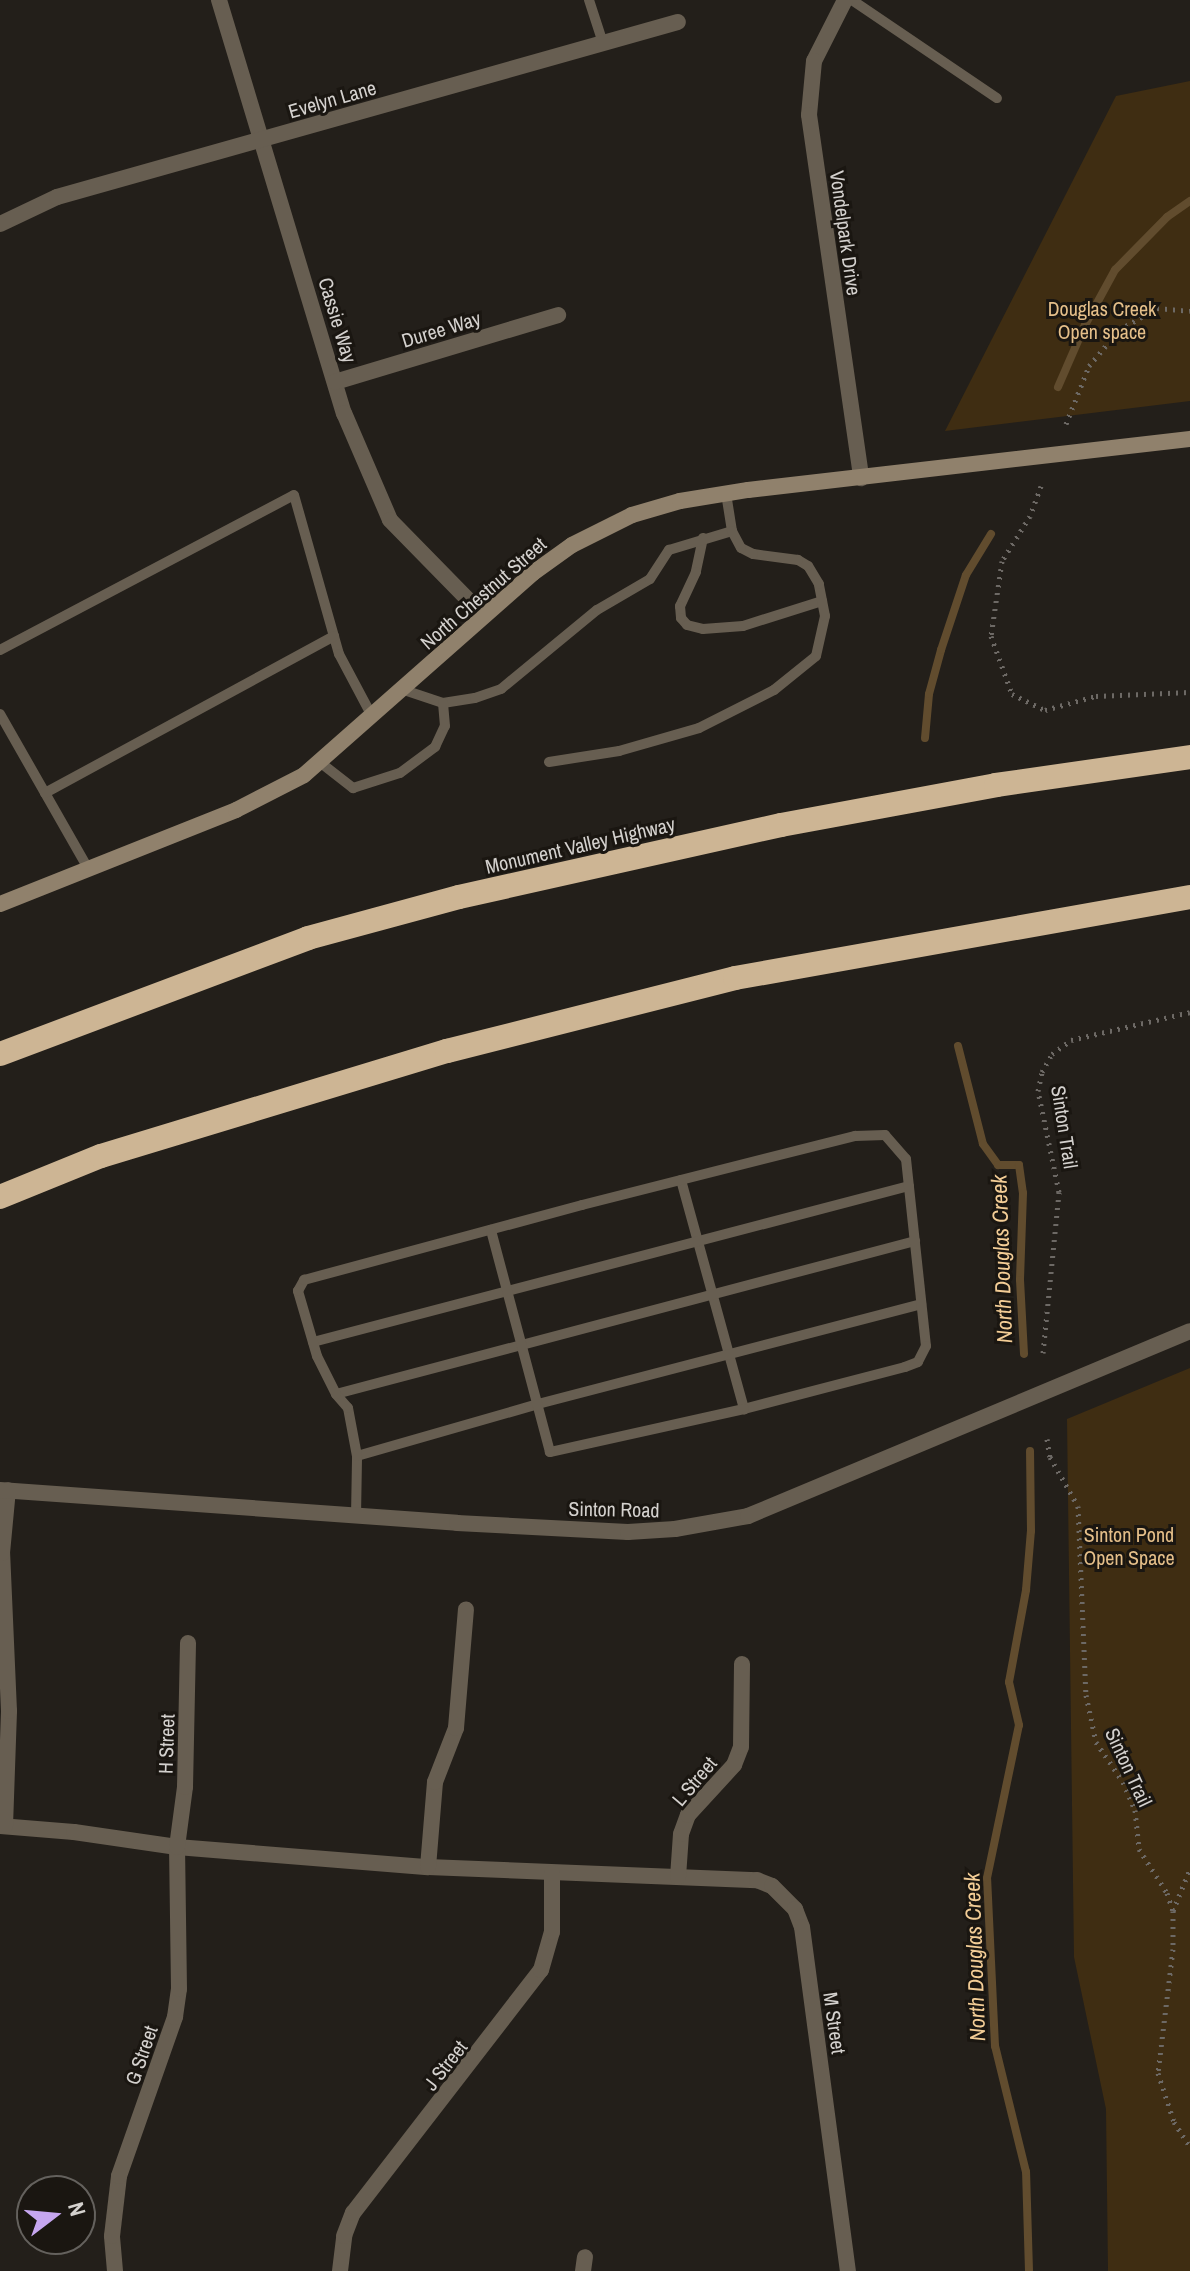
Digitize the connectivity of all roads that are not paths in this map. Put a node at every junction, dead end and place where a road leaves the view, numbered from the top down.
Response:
1 (219, 0) edge
2 (589, 0) edge
3 (845, 0) edge
4 (852, 0) edge
5 (678, 22) dead end
6 (603, 43) junction
7 (997, 98) dead end
8 (262, 139) junction
9 (0, 224) edge
10 (558, 315) dead end
11 (335, 382) junction
12 (1190, 439) edge
13 (861, 478) junction
14 (726, 493) junction
15 (732, 531) junction
16 (703, 538) junction
17 (822, 601) junction
18 (484, 616) junction
19 (334, 636) junction
20 (0, 650) edge
21 (404, 690) junction
22 (443, 703) junction
23 (0, 714) edge
24 (373, 718) junction
25 (1190, 757) edge
26 (549, 762) dead end
27 (321, 763) junction
28 (45, 793) junction
29 (89, 870) junction
30 (1190, 897) edge
31 (0, 904) edge
32 (0, 1054) edge
33 (681, 1180) junction
34 (909, 1186) junction
35 (0, 1197) edge
36 (491, 1230) junction
37 (700, 1241) junction
38 (915, 1241) junction
39 (507, 1292) junction
40 (715, 1294) junction
41 (921, 1304) junction
42 (1190, 1331) edge
43 (313, 1342) junction
44 (522, 1346) junction
45 (730, 1355) junction
46 (336, 1394) junction
47 (538, 1404) junction
48 (744, 1409) junction
49 (357, 1456) junction
50 (4, 1490) edge
51 (356, 1516) junction
52 (466, 1609) dead end
53 (188, 1643) dead end
54 (742, 1664) dead end
55 (2, 1826) edge
56 (177, 1847) junction
57 (428, 1867) junction
58 (552, 1873) junction
59 (678, 1877) junction
60 (115, 2271) edge
61 (340, 2271) edge
62 (848, 2271) edge

1 - 8 street, Cassie Way
2 - 6 lane
3 - 13 street, Vondelpark Drive
4 - 7 lane
5 - 6 street, Evelyn Lane
6 - 8 street, Evelyn Lane
8 - 9 street, Evelyn Lane
8 - 11 street, Cassie Way
10 - 11 street, Duree Way
11 - 18 street, Cassie Way
12 - 13 main road, North Chestnut Street
13 - 14 main road, North Chestnut Street
14 - 15 lane
14 - 18 main road, North Chestnut Street
15 - 16 lane
15 - 17 lane
16 - 17 lane
16 - 22 lane
17 - 26 lane
18 - 21 main road, North Chestnut Street
19 - 20 lane
19 - 24 lane
19 - 28 lane
21 - 22 lane
21 - 24 main road, North Chestnut Street
22 - 27 lane
23 - 28 lane
24 - 27 main road, North Chestnut Street
25 - 32 highway, Monument Valley Highway
27 - 29 main road, North Chestnut Street
28 - 29 lane
29 - 31 main road, North Chestnut Street
30 - 35 highway
33 - 34 lane
33 - 36 lane
33 - 37 lane
34 - 37 lane
34 - 38 lane
36 - 39 lane
36 - 43 lane
37 - 39 lane
37 - 40 lane
38 - 40 lane
38 - 41 lane
39 - 43 lane
39 - 44 lane
40 - 44 lane
40 - 45 lane
41 - 45 lane
41 - 48 lane
42 - 51 street, Sinton Road
43 - 46 lane
44 - 46 lane
44 - 47 lane
45 - 47 lane
45 - 48 lane
46 - 49 lane
47 - 48 lane
47 - 49 lane
49 - 51 lane
50 - 51 street, Sinton Road
50 - 55 street
52 - 57 street
53 - 56 street, H Street
54 - 59 street, L Street
55 - 56 street, M Street
56 - 57 street, M Street
56 - 60 street, G Street
57 - 58 street, M Street
58 - 59 street, M Street
58 - 61 street, J Street
59 - 62 street, M Street

